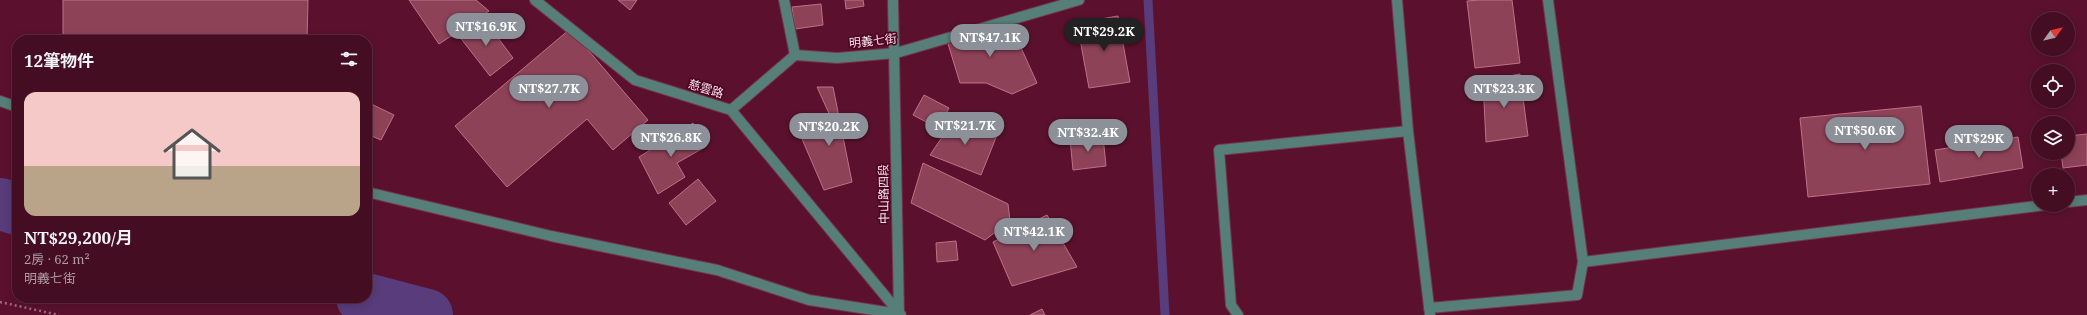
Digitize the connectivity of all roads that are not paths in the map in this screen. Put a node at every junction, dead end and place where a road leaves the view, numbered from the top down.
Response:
1 (535, 0) edge
2 (784, 0) edge
3 (893, 0) edge
4 (1079, 0) edge
5 (1397, 0) edge
6 (1548, 0) edge
7 (896, 54) junction
8 (795, 55) junction
9 (0, 101) edge
10 (12, 105) edge
11 (731, 110) junction
12 (1408, 131) junction
13 (372, 193) edge
14 (2087, 200) edge
15 (2075, 201) edge
16 (2031, 207) edge
17 (1583, 262) junction
18 (1430, 312) edge
19 (900, 315) edge
20 (1238, 315) edge

1 - 11 street, 慈雲路
2 - 8 street
3 - 7 street, 中山路四段
4 - 7 street, 明義七街
5 - 12 street
6 - 17 street
7 - 8 street, 明義七街
7 - 19 street, 中山路四段
8 - 11 street
9 - 10 street
11 - 19 street, 慈雲路
12 - 18 street
12 - 20 street
13 - 19 street
14 - 15 street
16 - 17 street
17 - 18 street

